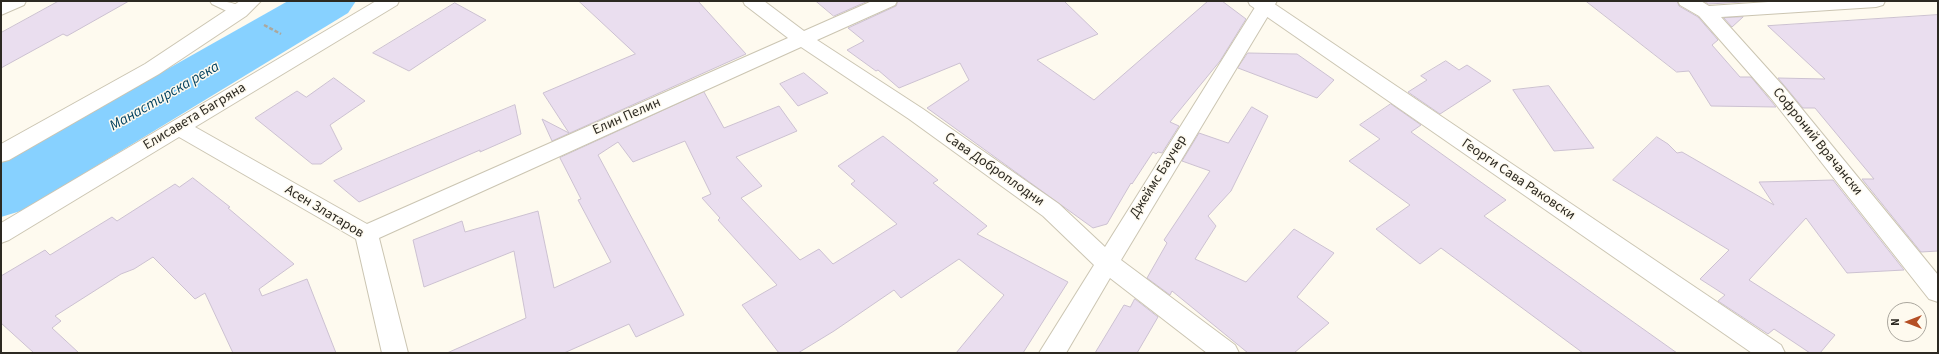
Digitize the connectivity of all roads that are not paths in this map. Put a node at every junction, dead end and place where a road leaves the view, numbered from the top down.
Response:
1 (17, 1) edge
2 (216, 1) edge
3 (390, 1) edge
4 (752, 1) edge
5 (888, 1) edge
6 (1687, 1) edge
7 (1876, 1) edge
8 (1264, 3) edge
9 (245, 6) edge
10 (1, 9) edge
11 (1706, 12) junction
12 (802, 39) junction
13 (178, 127) junction
14 (1, 154) edge
15 (1, 234) edge
16 (366, 234) junction
17 (1106, 262) junction
18 (1938, 292) edge
19 (395, 353) edge
20 (1052, 353) edge
21 (1226, 353) edge
22 (1772, 353) edge

1 - 10 street
2 - 9 lane
3 - 13 street, Елисавета Багряна
4 - 12 street, Сава Доброплодни
5 - 12 street, Елин Пелин
6 - 11 street, Софроний Врачански
7 - 11 street
8 - 17 street, Джеймс Баучер
8 - 22 street, Георги Сава Раковски
9 - 14 street
11 - 18 street, Софроний Врачански
12 - 16 street, Елин Пелин
12 - 17 street, Сава Доброплодни
13 - 15 street, Елисавета Багряна
13 - 16 street, Асен Златаров
16 - 19 street, Асен Златаров
17 - 20 street, Джеймс Баучер
17 - 21 street, Сава Доброплодни

